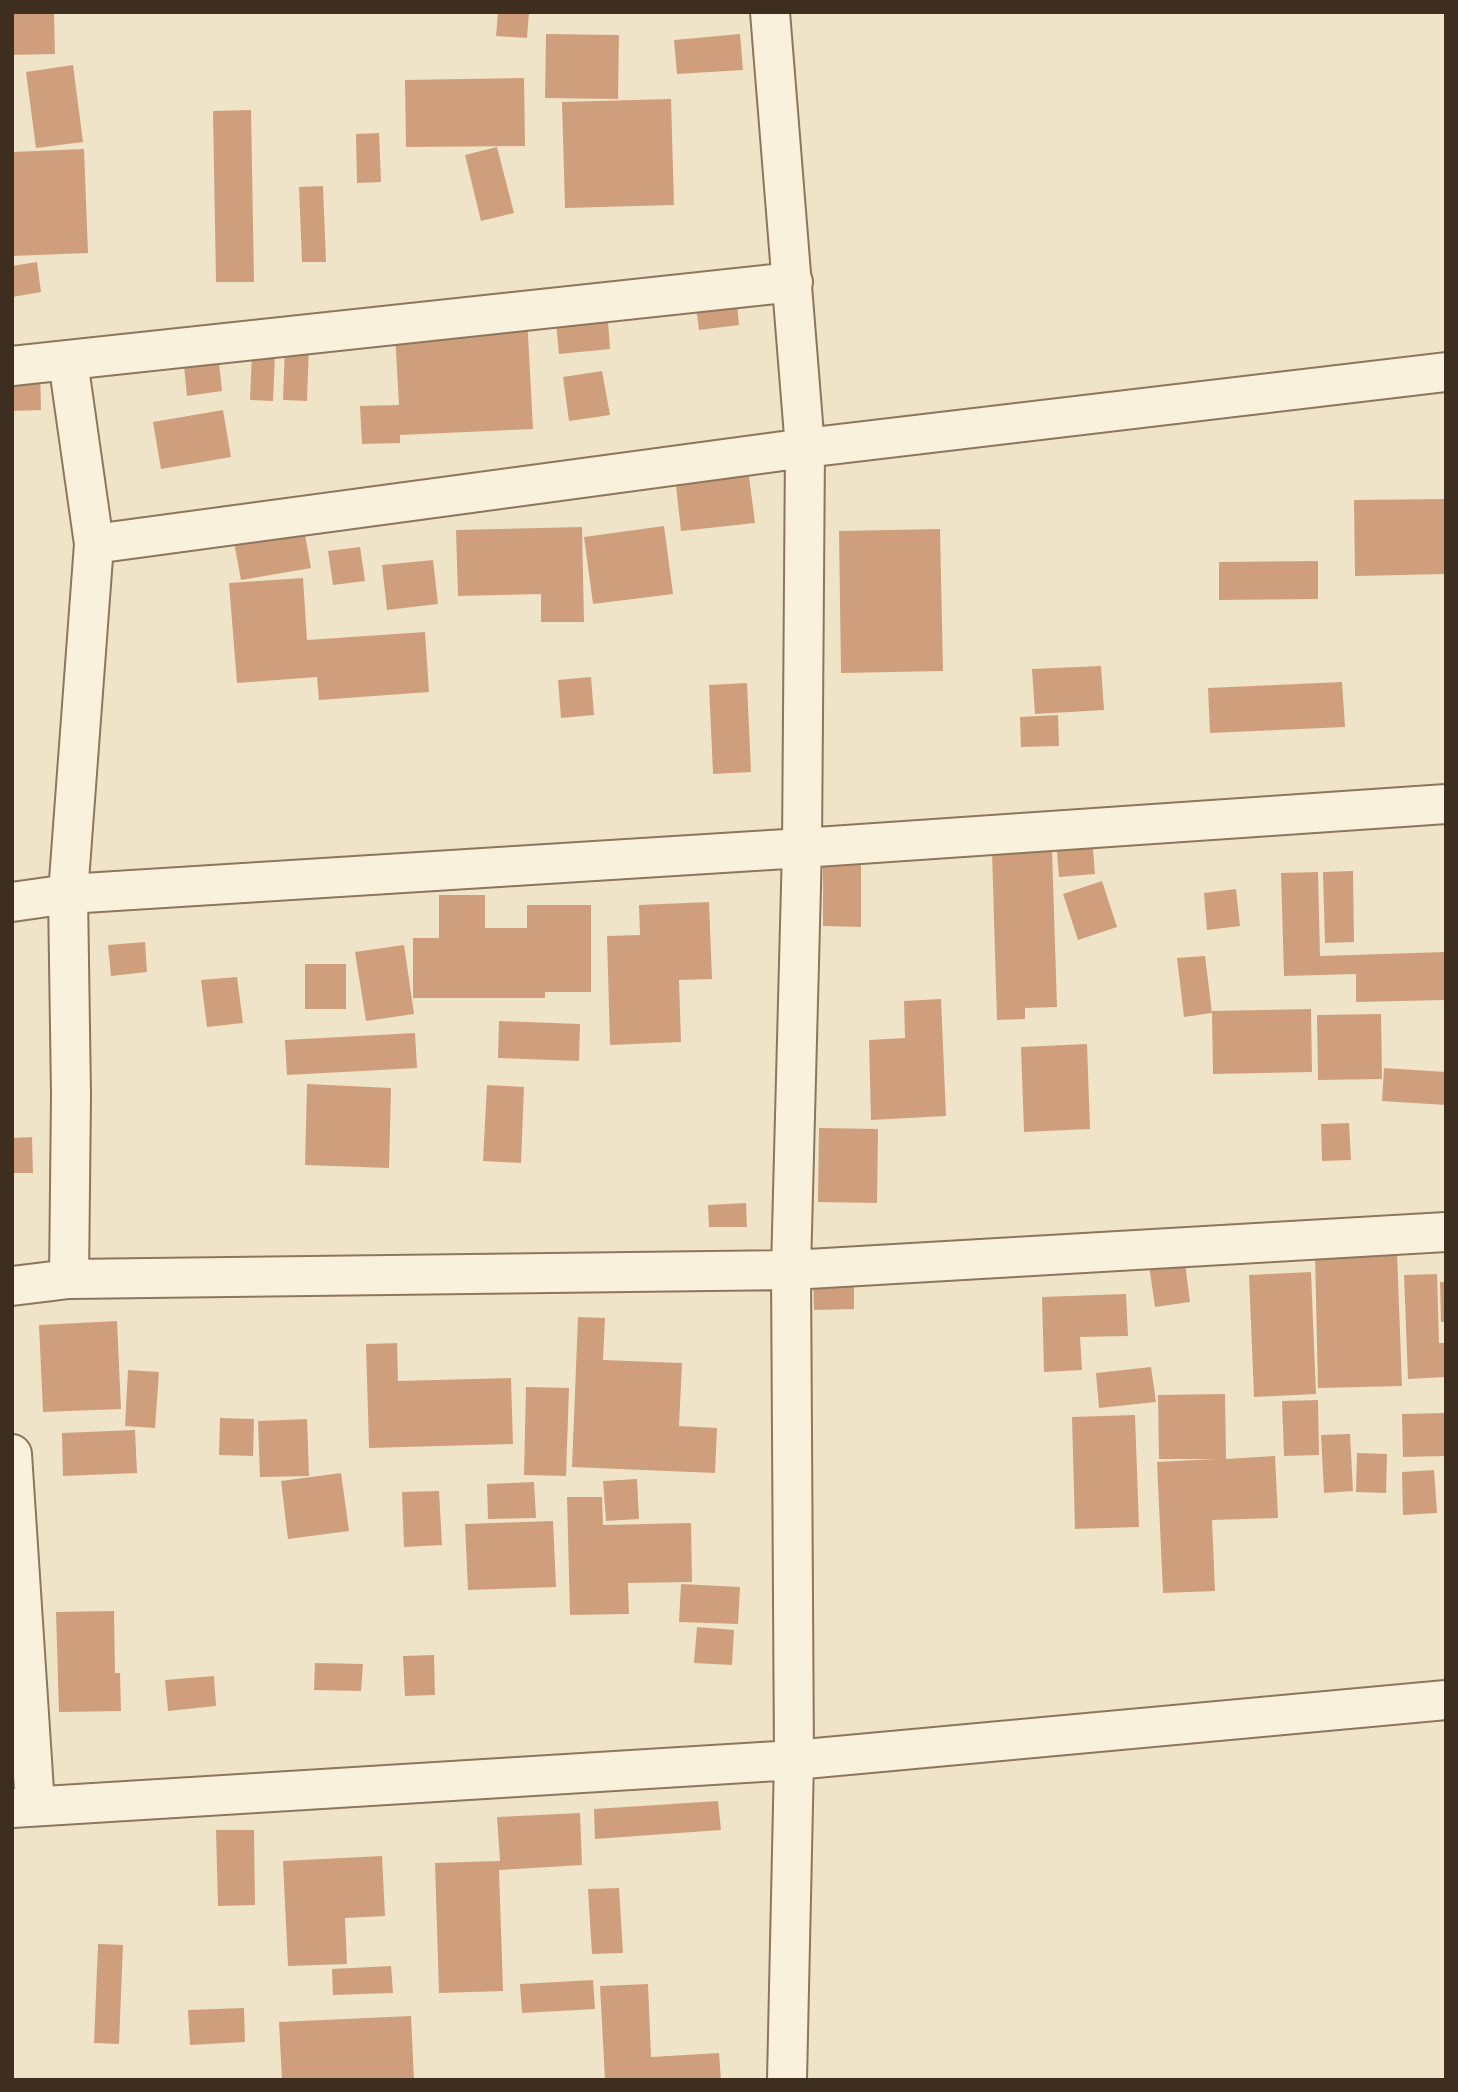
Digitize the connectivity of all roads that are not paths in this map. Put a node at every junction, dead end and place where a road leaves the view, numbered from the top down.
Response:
1 (770, 12) edge
2 (793, 282) junction
3 (68, 361) junction
4 (12, 366) edge
5 (1446, 372) edge
6 (805, 447) junction
7 (94, 544) junction
8 (1446, 803) edge
9 (802, 848) junction
10 (68, 894) junction
11 (12, 902) edge
12 (1446, 1232) edge
13 (791, 1270) junction
14 (69, 1279) junction
15 (12, 1286) edge
16 (12, 1454) edge
17 (1446, 1700) edge
18 (794, 1760) junction
19 (24, 1807) edge
20 (787, 2080) edge

1 - 2 street
2 - 3 street
2 - 6 street
3 - 4 street
3 - 7 street
5 - 6 street
6 - 7 street
6 - 9 street
7 - 10 street
8 - 9 street
9 - 10 street
9 - 13 street
10 - 11 street
10 - 14 street
12 - 13 street
13 - 14 street
13 - 18 street
14 - 15 street
16 - 19 street
17 - 18 street
18 - 19 street
18 - 20 street

